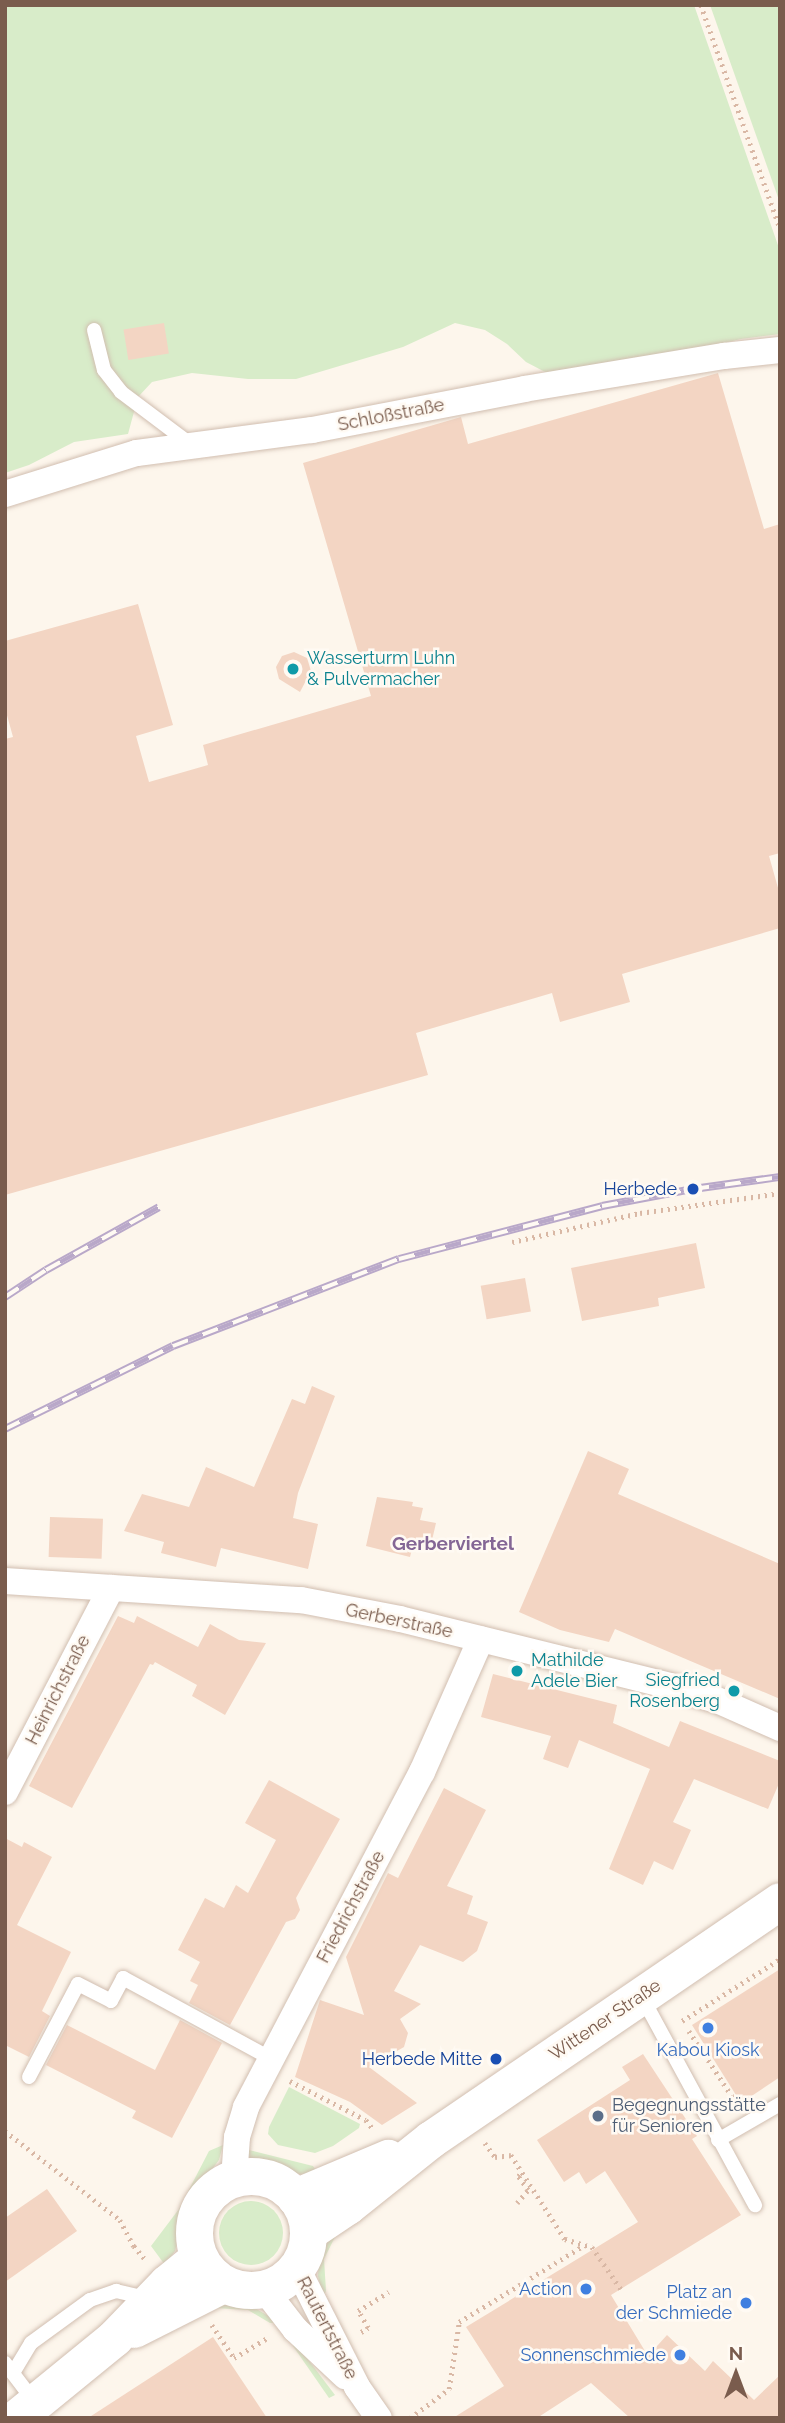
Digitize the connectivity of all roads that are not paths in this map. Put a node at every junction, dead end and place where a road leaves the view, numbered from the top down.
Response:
1 (94, 330) dead end
2 (780, 350) edge
3 (193, 446) junction
4 (5, 494) edge
5 (5, 1581) edge
6 (111, 1588) junction
7 (481, 1639) junction
8 (780, 1728) edge
9 (5, 1792) edge
10 (780, 1901) edge
11 (641, 1996) junction
12 (267, 2063) junction
13 (29, 2077) dead end
14 (780, 2104) edge
15 (431, 2140) junction
16 (718, 2140) junction
17 (234, 2179) junction
18 (295, 2197) junction
19 (755, 2205) dead end
20 (308, 2232) junction
21 (199, 2257) junction
22 (297, 2268) junction
23 (223, 2284) junction
24 (264, 2289) junction
25 (151, 2300) junction
26 (114, 2338) junction
27 (9, 2368) edge
28 (357, 2387) junction
29 (26, 2410) edge
30 (379, 2418) edge

1 - 3 lane
2 - 3 street, Schloßstraße
3 - 4 street, Schloßstraße
5 - 6 street, Gerberstraße
6 - 7 street, Gerberstraße
6 - 9 street, Heinrichstraße
7 - 8 street, Gerberstraße
7 - 12 street, Friedrichstraße
10 - 11 main road, Wittener Straße
11 - 15 main road, Wittener Straße
11 - 16 lane
12 - 13 lane
12 - 17 street, Friedrichstraße
14 - 16 lane
15 - 18 main road, Wittener Straße
15 - 20 main road, Wittener Straße
16 - 19 lane
17 - 18 main road
17 - 21 main road
18 - 20 main road
20 - 22 main road
21 - 23 main road
21 - 25 main road
22 - 24 main road
22 - 28 street, Rautertstraße
23 - 24 main road
23 - 26 main road
24 - 28 street, Rautertstraße
25 - 26 main road
25 - 27 lane
26 - 29 main road
27 - 29 lane
28 - 30 street, Rautertstraße

